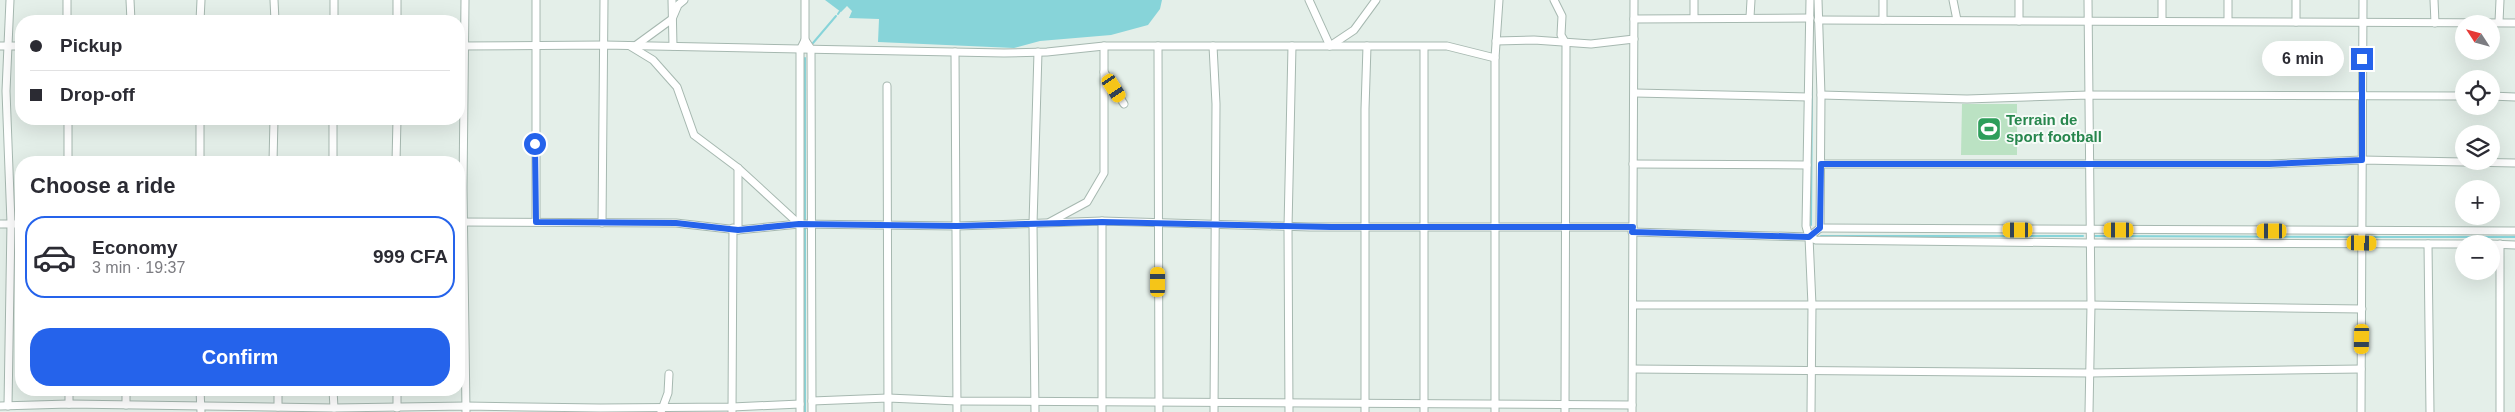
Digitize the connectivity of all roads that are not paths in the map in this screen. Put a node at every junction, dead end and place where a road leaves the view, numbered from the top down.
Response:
1 (10, 0) edge
2 (67, 0) edge
3 (130, 0) edge
4 (200, 0) edge
5 (274, 0) edge
6 (334, 0) edge
7 (397, 0) edge
8 (465, 0) edge
9 (536, 0) edge
10 (604, 0) edge
11 (672, 0) edge
12 (684, 0) edge
13 (805, 0) edge
14 (1310, 0) edge
15 (1376, 0) edge
16 (1499, 0) edge
17 (1554, 0) edge
18 (1634, 0) edge
19 (1694, 0) edge
20 (1751, 0) edge
21 (1810, 0) edge
22 (1818, 0) edge
23 (1883, 0) edge
24 (1953, 0) edge
25 (2019, 0) edge
26 (2088, 0) edge
27 (2162, 0) edge
28 (2228, 0) edge
29 (2296, 0) edge
30 (2363, 0) edge
31 (2434, 0) edge
32 (2500, 0) edge
33 (67, 15) edge
34 (131, 15) edge
35 (200, 15) edge
36 (275, 15) edge
37 (334, 15) edge
38 (398, 15) edge
39 (464, 15) edge
40 (2499, 15) edge
41 (1750, 17) junction
42 (1694, 18) junction
43 (1810, 18) junction
44 (672, 19) junction
45 (1634, 19) junction
46 (1818, 20) junction
47 (1883, 20) junction
48 (1957, 20) junction
49 (2019, 21) junction
50 (2088, 21) junction
51 (2162, 21) junction
52 (2228, 21) junction
53 (2296, 22) junction
54 (2362, 22) junction
55 (2500, 22) edge
56 (2435, 23) junction
57 (2455, 23) edge
58 (2515, 23) edge
59 (1634, 39) junction
60 (805, 40) junction
61 (1496, 42) junction
62 (1566, 44) junction
63 (9, 45) junction
64 (604, 45) junction
65 (0, 46) edge
66 (15, 46) edge
67 (465, 46) edge
68 (536, 46) junction
69 (632, 46) junction
70 (673, 46) junction
71 (1104, 46) junction
72 (1158, 46) junction
73 (1213, 46) junction
74 (1292, 46) junction
75 (1330, 46) junction
76 (1367, 46) junction
77 (1424, 47) junction
78 (812, 49) junction
79 (800, 50) junction
80 (955, 52) junction
81 (1038, 52) junction
82 (1495, 58) junction
83 (1104, 72) junction
84 (887, 86) dead end
85 (1635, 93) junction
86 (1821, 95) junction
87 (2089, 95) junction
88 (2362, 96) junction
89 (2455, 96) edge
90 (2500, 96) edge
91 (1808, 97) junction
92 (2515, 97) edge
93 (1124, 104) dead end
94 (68, 125) edge
95 (200, 125) edge
96 (274, 125) edge
97 (333, 125) edge
98 (397, 125) edge
99 (462, 125) edge
100 (68, 156) edge
101 (200, 156) edge
102 (273, 156) edge
103 (332, 156) edge
104 (396, 156) edge
105 (461, 156) edge
106 (2362, 160) junction
107 (2515, 163) edge
108 (1633, 164) junction
109 (1821, 164) junction
110 (2090, 164) junction
111 (1807, 165) junction
112 (738, 168) junction
113 (465, 222) edge
114 (536, 222) junction
115 (1102, 222) junction
116 (1157, 222) junction
117 (11, 223) junction
118 (15, 223) edge
119 (602, 223) junction
120 (1048, 223) junction
121 (0, 224) edge
122 (805, 224) junction
123 (1033, 224) junction
124 (1216, 224) junction
125 (887, 225) junction
126 (957, 226) junction
127 (1366, 226) junction
128 (1423, 226) junction
129 (1564, 226) junction
130 (1288, 227) junction
131 (1495, 227) junction
132 (1820, 228) junction
133 (736, 229) junction
134 (1632, 230) junction
135 (2515, 231) edge
136 (1809, 237) junction
137 (2089, 237) junction
138 (2362, 237) junction
139 (2428, 244) junction
140 (2455, 244) edge
141 (2500, 244) edge
142 (2515, 245) edge
143 (2500, 280) edge
144 (1633, 305) junction
145 (1812, 305) junction
146 (2091, 305) junction
147 (2362, 309) junction
148 (2361, 368) junction
149 (1632, 369) junction
150 (1812, 370) junction
151 (465, 372) edge
152 (2090, 373) junction
153 (669, 374) dead end
154 (69, 396) edge
155 (126, 396) edge
156 (200, 396) edge
157 (278, 396) edge
158 (334, 396) edge
159 (397, 396) edge
160 (888, 398) junction
161 (812, 400) junction
162 (1035, 400) junction
163 (1102, 400) junction
164 (957, 401) junction
165 (1159, 402) junction
166 (1214, 403) junction
167 (1289, 403) junction
168 (1365, 403) junction
169 (1424, 403) junction
170 (69, 404) junction
171 (800, 404) junction
172 (1565, 404) junction
173 (126, 405) junction
174 (0, 406) edge
175 (8, 406) junction
176 (278, 407) junction
177 (334, 408) junction
178 (397, 408) junction
179 (1495, 408) edge
180 (201, 409) edge
181 (466, 409) edge
182 (1632, 409) edge
183 (662, 410) edge
184 (732, 410) edge
185 (800, 412) edge
186 (812, 412) edge
187 (888, 412) edge
188 (957, 412) edge
189 (1035, 412) edge
190 (1102, 412) edge
191 (1159, 412) edge
192 (1214, 412) edge
193 (1289, 412) edge
194 (1365, 412) edge
195 (1424, 412) edge
196 (1565, 412) edge
197 (1812, 412) edge
198 (2089, 412) edge
199 (2361, 412) edge
200 (2430, 412) edge
201 (2500, 412) edge

1 - 63 street
2 - 33 street
3 - 34 street
4 - 35 street
5 - 36 street
6 - 37 street
7 - 38 street
8 - 39 street
9 - 68 street
10 - 64 street
11 - 44 street
12 - 44 street
13 - 60 street
14 - 75 street
15 - 75 street
16 - 61 street
17 - 62 street
18 - 45 street
19 - 42 street
20 - 41 street
21 - 43 street
22 - 46 street
23 - 47 street
24 - 48 street
25 - 49 street
26 - 50 street
27 - 51 street
28 - 52 street
29 - 53 street
30 - 54 street
31 - 56 street
32 - 40 street
41 - 42 street
41 - 43 street
42 - 45 street
43 - 91 street
44 - 69 street
44 - 70 street
45 - 59 street
46 - 47 street
46 - 86 street
47 - 48 street
48 - 49 street
49 - 50 street
50 - 51 street
50 - 87 street
51 - 52 street
52 - 53 street
53 - 54 street
54 - 56 street
54 - 88 street
55 - 58 street
56 - 57 street
59 - 62 street
59 - 85 street
60 - 78 street
60 - 79 street
61 - 62 street
61 - 82 street
62 - 129 street
63 - 65 street
63 - 66 street
63 - 117 street
64 - 68 street
64 - 69 street
64 - 119 street
67 - 68 street
68 - 114 street
69 - 70 street
69 - 112 street
70 - 79 street
71 - 72 street
71 - 81 street
71 - 83 street
72 - 73 street
72 - 116 street
73 - 74 street
73 - 124 street
74 - 75 street
74 - 130 street
75 - 76 street
76 - 77 street
76 - 127 street
77 - 82 street
77 - 128 street
78 - 79 street
78 - 80 street
78 - 122 street
79 - 122 street
80 - 81 street
80 - 126 street
81 - 123 street
82 - 131 street
83 - 93 street
83 - 120 street
84 - 125 street
85 - 91 street
85 - 108 street
86 - 87 street
86 - 109 street
87 - 88 street
87 - 110 street
88 - 89 street
88 - 106 street
90 - 92 street
91 - 111 street
94 - 100 street
95 - 101 street
96 - 102 street
97 - 103 street
98 - 104 street
99 - 105 street
106 - 107 street
106 - 110 street
106 - 138 street
108 - 111 street
108 - 134 street
109 - 110 street
109 - 132 street
110 - 137 street
111 - 136 street
112 - 122 street
112 - 133 street
113 - 114 street
114 - 119 street
115 - 116 street
115 - 120 street
115 - 163 street
116 - 124 street
116 - 165 street
117 - 118 street
117 - 121 street
117 - 175 street
119 - 133 street
120 - 123 street
122 - 125 street
122 - 133 street
122 - 161 street
122 - 171 street
123 - 126 street
123 - 162 street
124 - 130 street
124 - 166 street
125 - 126 street
125 - 160 street
126 - 164 street
127 - 128 street
127 - 130 street
127 - 168 street
128 - 131 street
128 - 169 street
129 - 131 street
129 - 134 street
129 - 172 street
130 - 167 street
131 - 179 street
132 - 136 street
132 - 137 street
133 - 184 street
134 - 136 street
134 - 144 street
135 - 138 street
136 - 137 street
136 - 145 street
137 - 138 street
137 - 138 street
137 - 146 street
138 - 139 street
138 - 147 street
139 - 140 street
139 - 200 street
141 - 142 street
143 - 201 street
144 - 145 street
144 - 149 street
145 - 146 street
145 - 150 street
146 - 147 street
146 - 152 street
147 - 148 street
148 - 152 street
148 - 199 street
149 - 150 street
149 - 182 street
150 - 152 street
150 - 197 street
151 - 181 street
152 - 198 street
153 - 183 street
154 - 170 street
155 - 173 street
156 - 180 street
157 - 176 street
158 - 177 street
159 - 178 street
160 - 161 street
160 - 164 street
160 - 187 street
161 - 186 street
162 - 163 street
162 - 164 street
162 - 189 street
163 - 165 street
163 - 190 street
164 - 188 street
165 - 166 street
165 - 191 street
166 - 167 street
166 - 192 street
167 - 168 street
167 - 193 street
168 - 169 street
168 - 194 street
169 - 179 street
169 - 195 street
170 - 173 street
170 - 175 street
171 - 184 street
171 - 185 street
172 - 179 street
172 - 182 street
172 - 196 street
173 - 180 street
174 - 175 street
176 - 177 street
176 - 180 street
177 - 178 street
178 - 181 street
181 - 183 street
183 - 184 street

